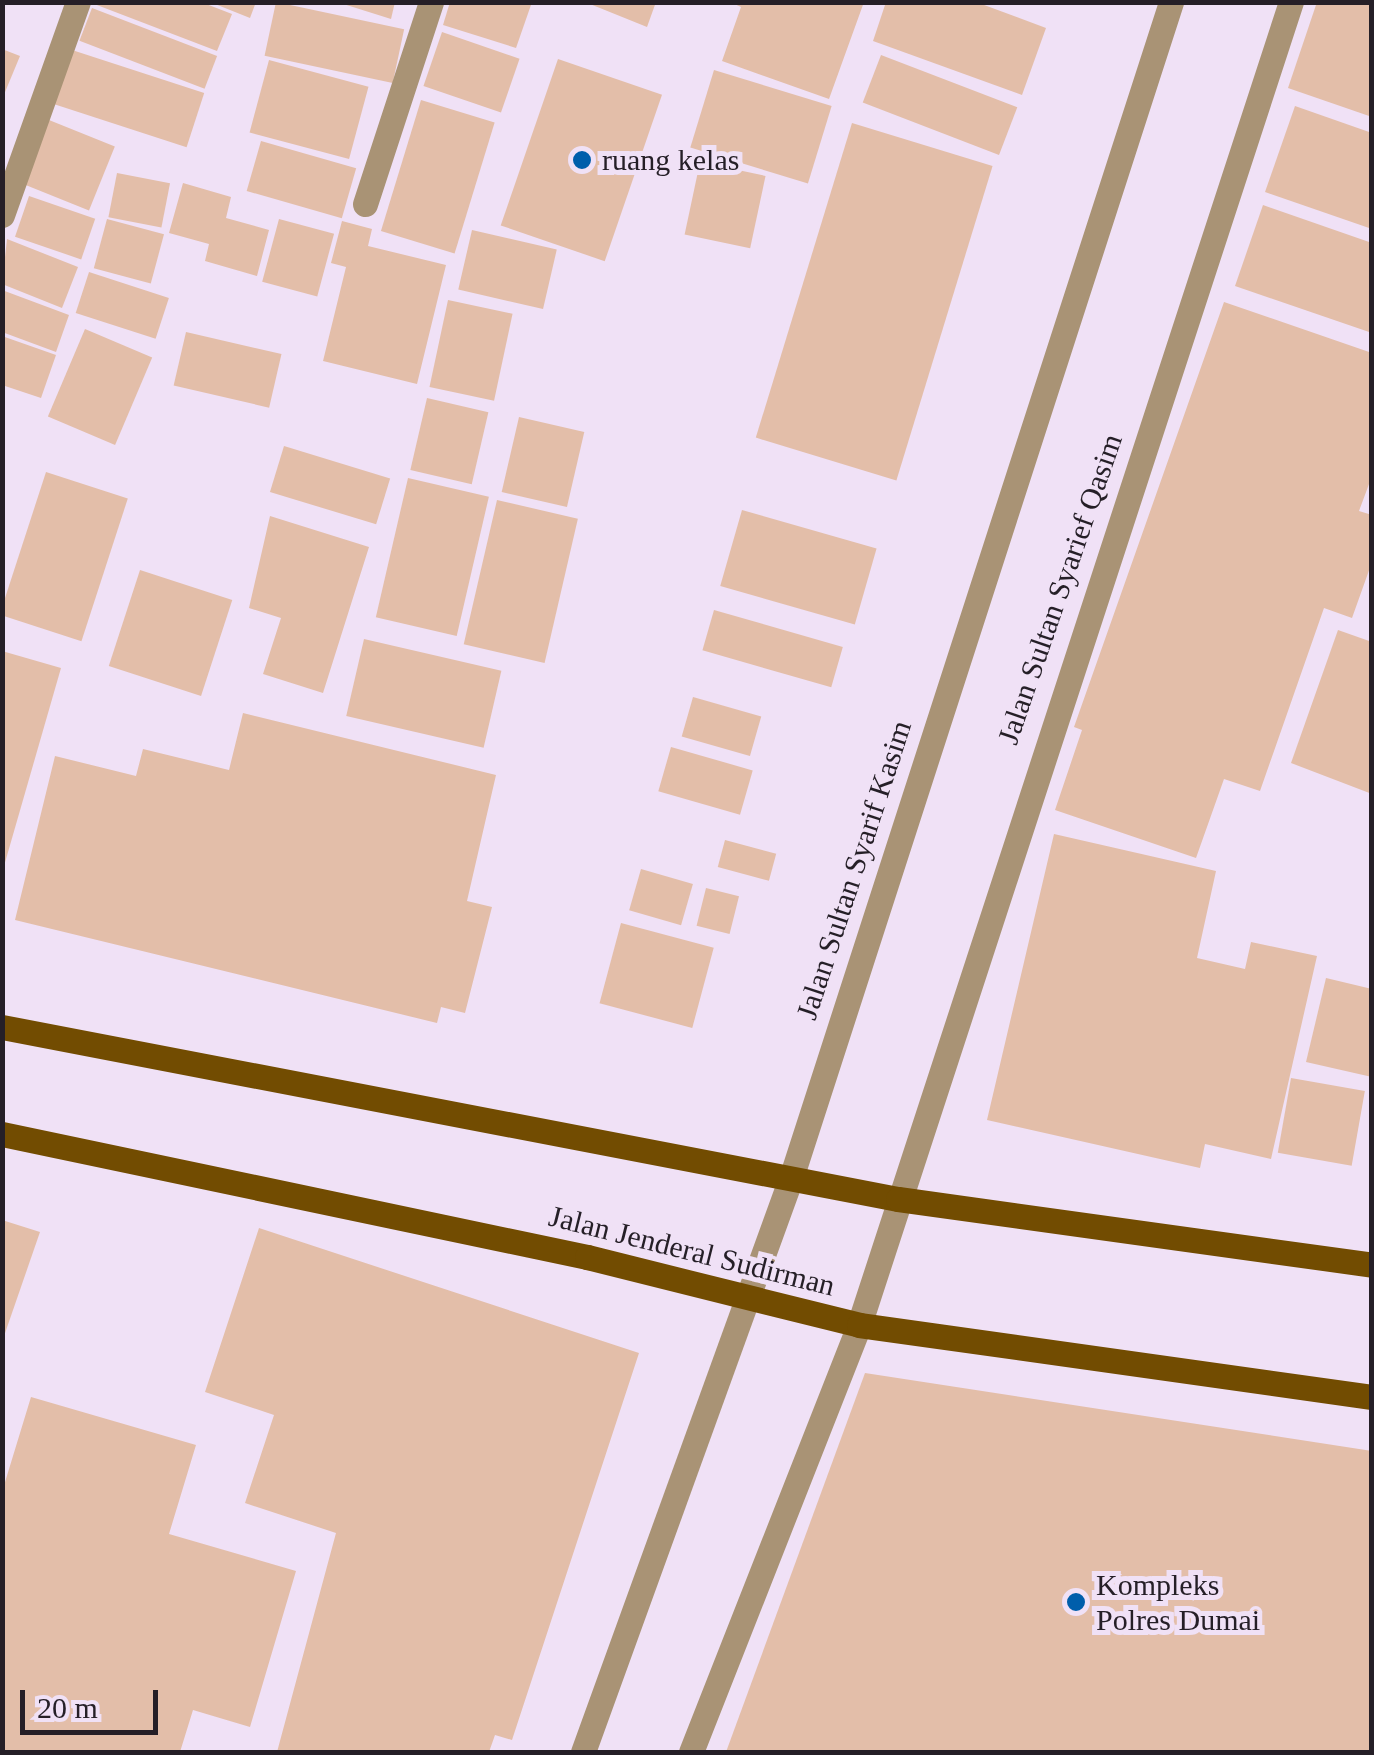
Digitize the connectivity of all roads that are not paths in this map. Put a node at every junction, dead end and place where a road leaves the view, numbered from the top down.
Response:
1 (78, 2) edge
2 (431, 2) edge
3 (1171, 2) edge
4 (1291, 2) edge
5 (365, 204) dead end
6 (2, 215) edge
7 (2, 1027) edge
8 (2, 1134) edge
9 (792, 1175) junction
10 (898, 1198) junction
11 (1372, 1265) edge
12 (746, 1298) junction
13 (859, 1325) junction
14 (1372, 1397) edge
15 (583, 1752) edge
16 (691, 1752) edge

1 - 6 street
2 - 5 street
3 - 9 street, Jalan Sultan Syarif Kasim
4 - 10 street, Jalan Sultan Syarief Qasim
7 - 9 main road
8 - 12 main road, Jalan Jenderal Sudirman
9 - 10 main road
9 - 12 street, Jalan Sultan Syarif Kasim
10 - 11 main road
10 - 13 street
12 - 13 main road, Jalan Jenderal Sudirman
12 - 15 street, Jalan Sultan Syarif Kasim
13 - 14 main road, Jalan Jenderal Sudirman
13 - 16 street

